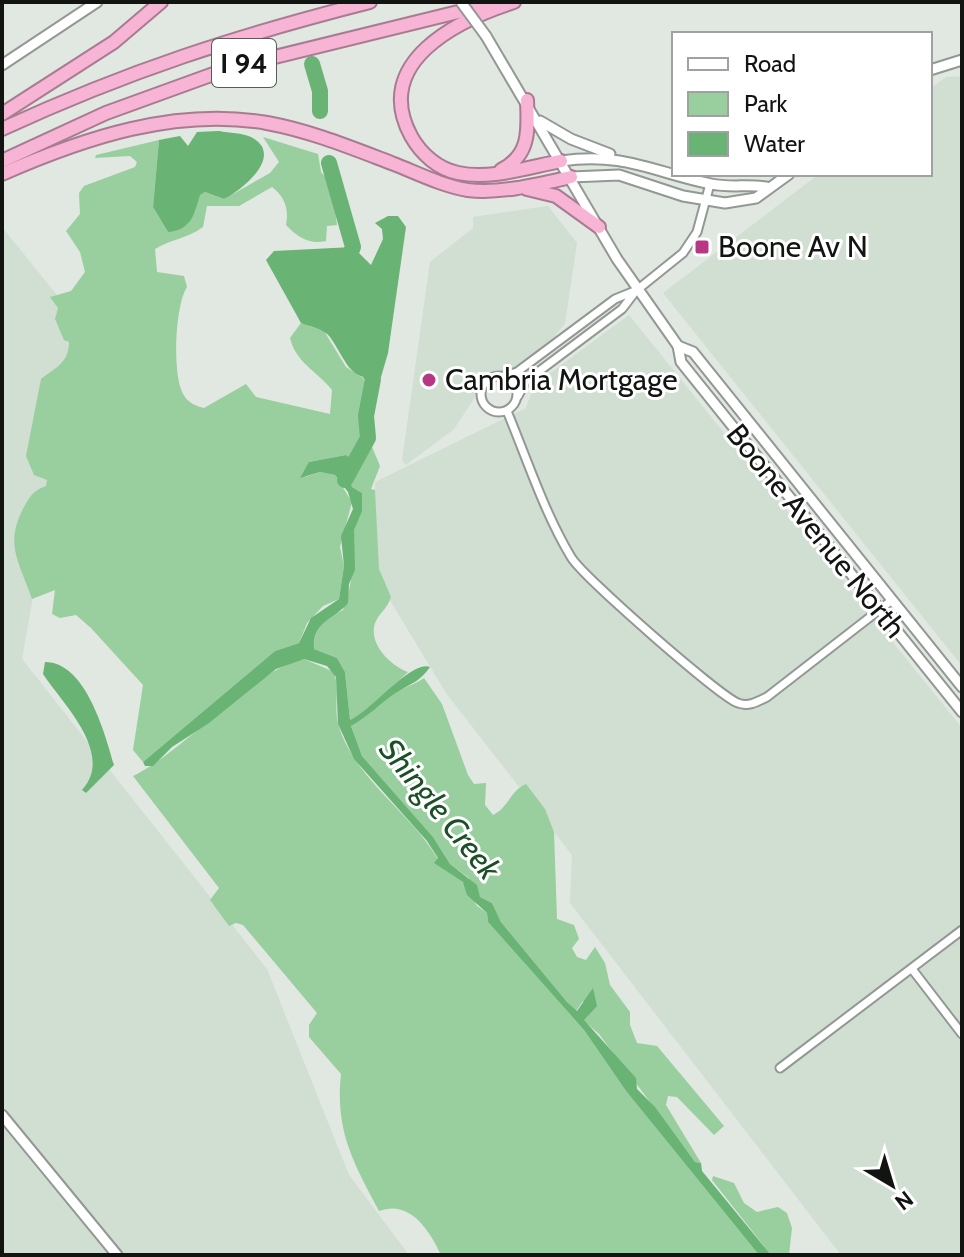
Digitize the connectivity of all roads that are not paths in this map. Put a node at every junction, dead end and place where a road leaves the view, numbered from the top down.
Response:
1 (161, 2) edge
2 (370, 2) edge
3 (461, 2) edge
4 (499, 2) edge
5 (514, 2) edge
6 (89, 4) edge
7 (962, 60) edge
8 (2, 65) edge
9 (932, 69) edge
10 (527, 100) junction
11 (2, 114) edge
12 (537, 119) junction
13 (2, 129) edge
14 (620, 158) junction
15 (2, 161) edge
16 (561, 161) junction
17 (672, 173) edge
18 (2, 174) edge
19 (485, 175) junction
20 (682, 176) edge
21 (785, 176) edge
22 (571, 177) junction
23 (710, 184) junction
24 (512, 187) junction
25 (766, 187) junction
26 (706, 201) junction
27 (599, 227) junction
28 (637, 290) junction
29 (678, 346) junction
30 (503, 376) junction
31 (518, 396) junction
32 (507, 411) junction
33 (892, 600) junction
34 (879, 610) junction
35 (962, 687) edge
36 (962, 712) edge
37 (962, 930) edge
38 (912, 969) junction
39 (962, 1034) edge
40 (780, 1068) dead end
41 (2, 1115) edge
42 (117, 1255) edge

1 - 11 highway
2 - 13 highway, I 94
3 - 10 street, Boone Avenue North, bridge
4 - 15 highway, I 94
5 - 19 highway
6 - 8 street
7 - 9 street
10 - 12 street, Boone Avenue North
10 - 19 highway
12 - 14 street
12 - 16 street, Boone Avenue North
14 - 16 street
14 - 17 street
16 - 19 highway
16 - 22 street, Boone Avenue North
18 - 24 highway
20 - 23 street
21 - 25 street
22 - 24 highway
22 - 26 street
22 - 27 street, Boone Avenue North
23 - 25 street
23 - 26 street
24 - 27 highway
25 - 26 street
26 - 28 street
27 - 28 street, Boone Avenue North
28 - 29 street, Boone Avenue North
28 - 30 street
28 - 31 street
29 - 33 street, Boone Avenue North
29 - 34 street, Boone Avenue North
30 - 31 street
30 - 32 street
31 - 32 street
32 - 34 street
33 - 34 street
33 - 35 street, Boone Avenue North
34 - 36 street, Boone Avenue North
37 - 38 street
38 - 39 street
38 - 40 street
41 - 42 street

